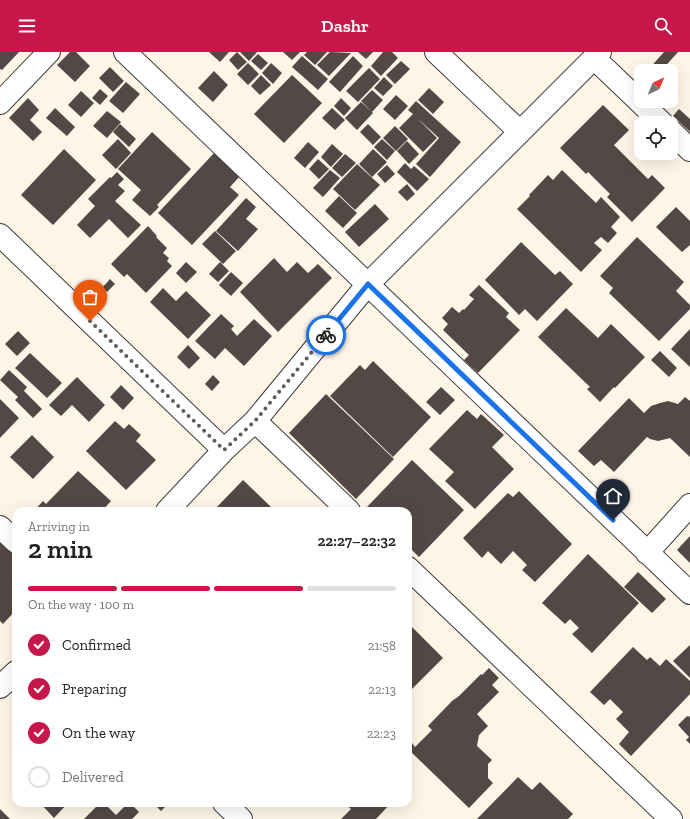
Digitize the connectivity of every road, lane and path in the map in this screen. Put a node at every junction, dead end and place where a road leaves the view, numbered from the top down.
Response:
1 (49, 52) edge
2 (125, 52) edge
3 (436, 52) edge
4 (597, 55) edge
5 (0, 103) edge
6 (655, 116) edge
7 (520, 132) junction
8 (678, 139) edge
9 (690, 150) edge
10 (0, 235) edge
11 (368, 284) junction
12 (255, 421) junction
13 (224, 450) junction
14 (690, 505) edge
15 (171, 507) edge
16 (345, 507) edge
17 (0, 527) edge
18 (12, 538) edge
19 (647, 553) junction
20 (412, 572) edge
21 (690, 593) edge
22 (12, 676) edge
23 (0, 687) edge
24 (228, 807) edge
25 (241, 819) edge
26 (671, 819) edge

1 - 5 street
2 - 11 street
3 - 7 street
4 - 6 street
4 - 7 street
7 - 11 street
8 - 9 street
10 - 13 street
11 - 12 street
11 - 19 street
12 - 13 street
12 - 16 street
13 - 15 street
14 - 19 street
17 - 18 street
19 - 21 street
20 - 26 street
22 - 23 street
24 - 25 street

